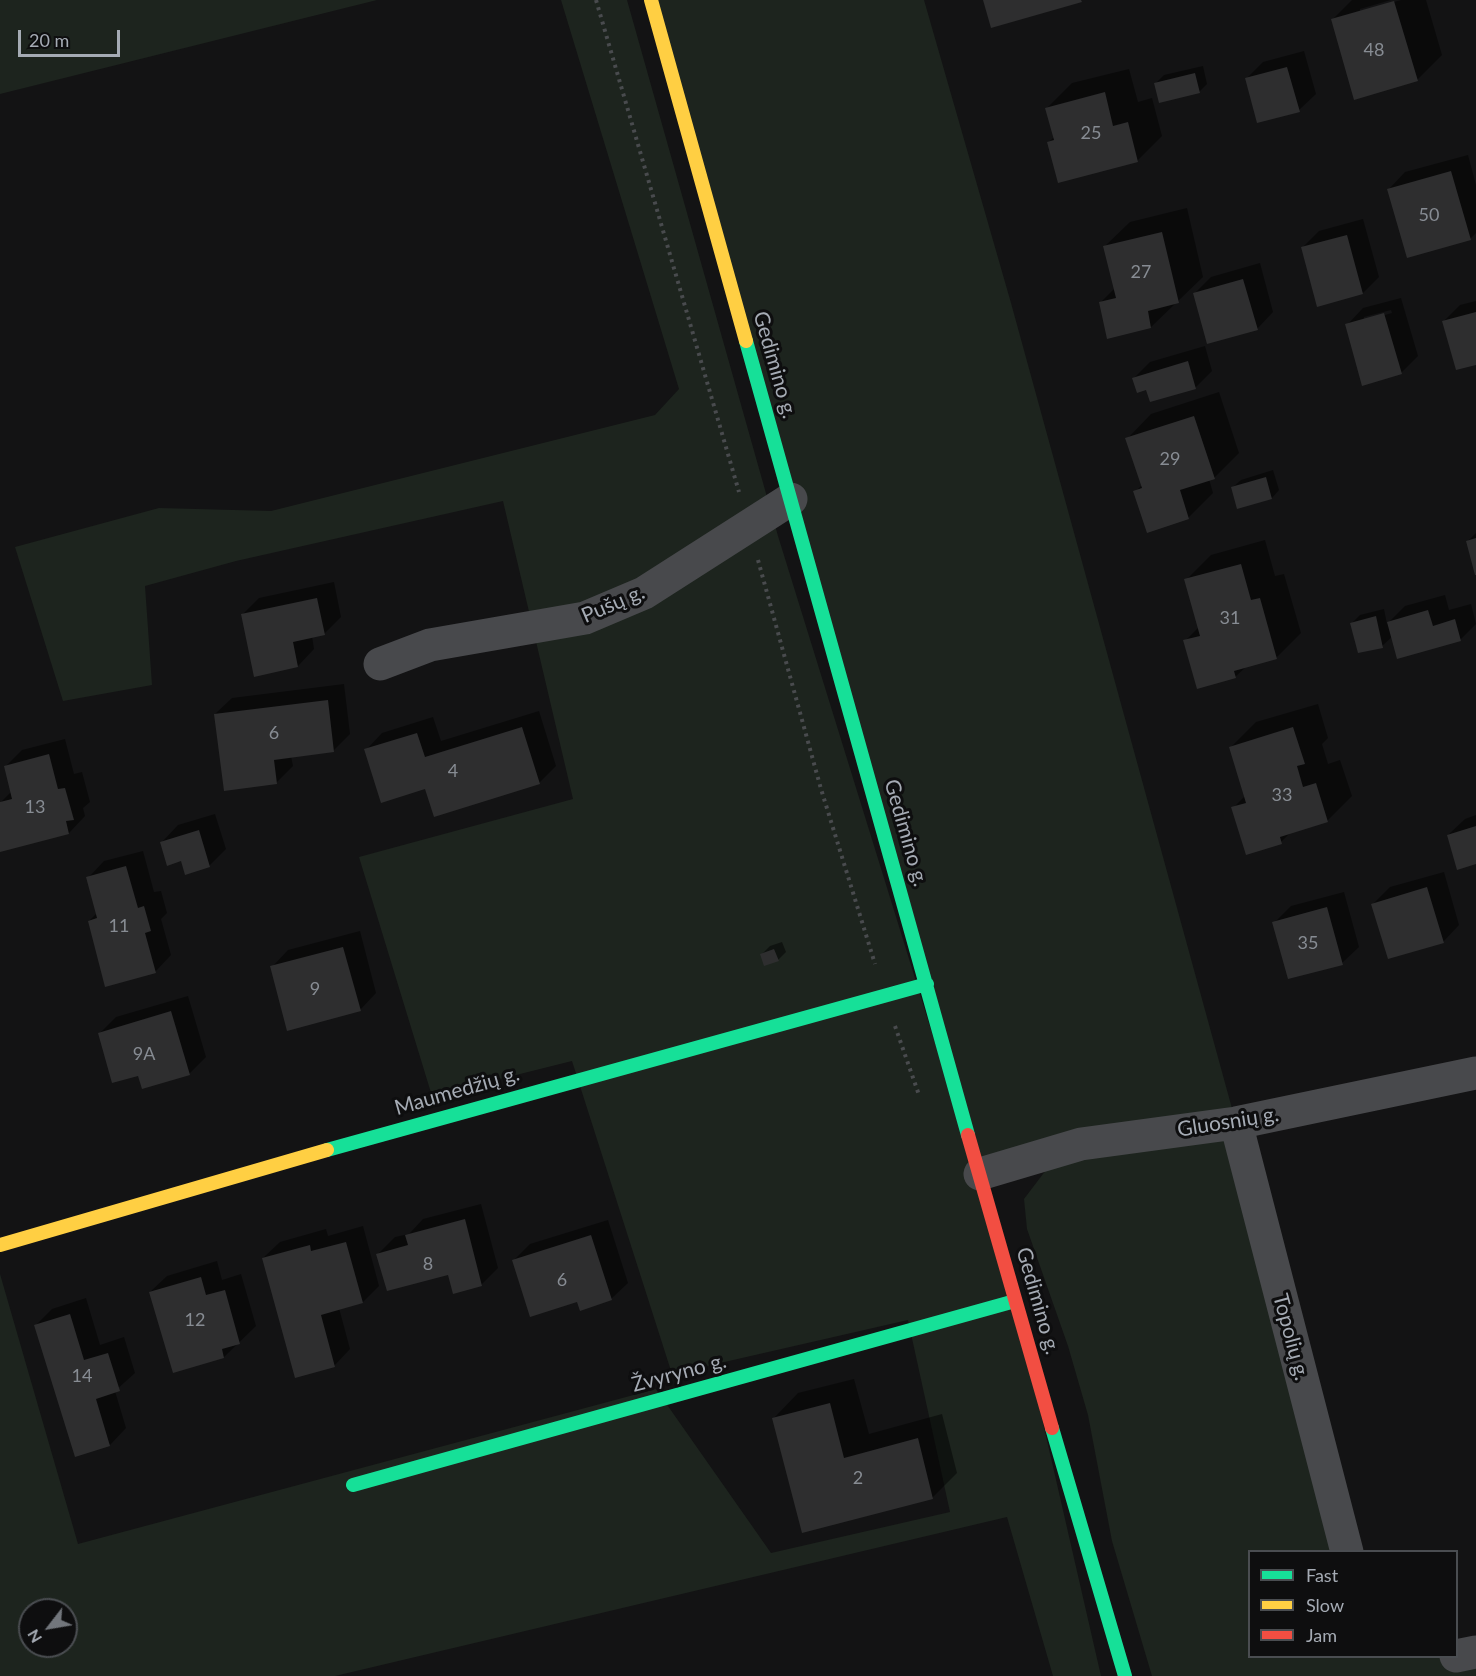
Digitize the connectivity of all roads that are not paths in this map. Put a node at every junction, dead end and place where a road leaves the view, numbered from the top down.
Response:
1 (651, 0) edge
2 (791, 499) junction
3 (380, 664) dead end
4 (927, 984) junction
5 (1476, 1073) edge
6 (1236, 1123) junction
7 (981, 1174) junction
8 (0, 1245) edge
9 (1015, 1301) junction
10 (353, 1485) dead end
11 (1347, 1550) edge
12 (1476, 1652) edge
13 (1458, 1655) edge
14 (1125, 1676) edge

1 - 2 main road, Gedimino g.
2 - 3 street, Pušų g.
2 - 4 main road, Gedimino g.
4 - 7 main road, Gedimino g.
4 - 8 main road, Maumedžių g.
5 - 6 street, Gluosnių g.
6 - 7 street, Gluosnių g.
6 - 11 street, Topolių g.
7 - 9 main road, Gedimino g.
9 - 10 main road, Žvyryno g.
9 - 14 main road, Gedimino g.
12 - 13 street

